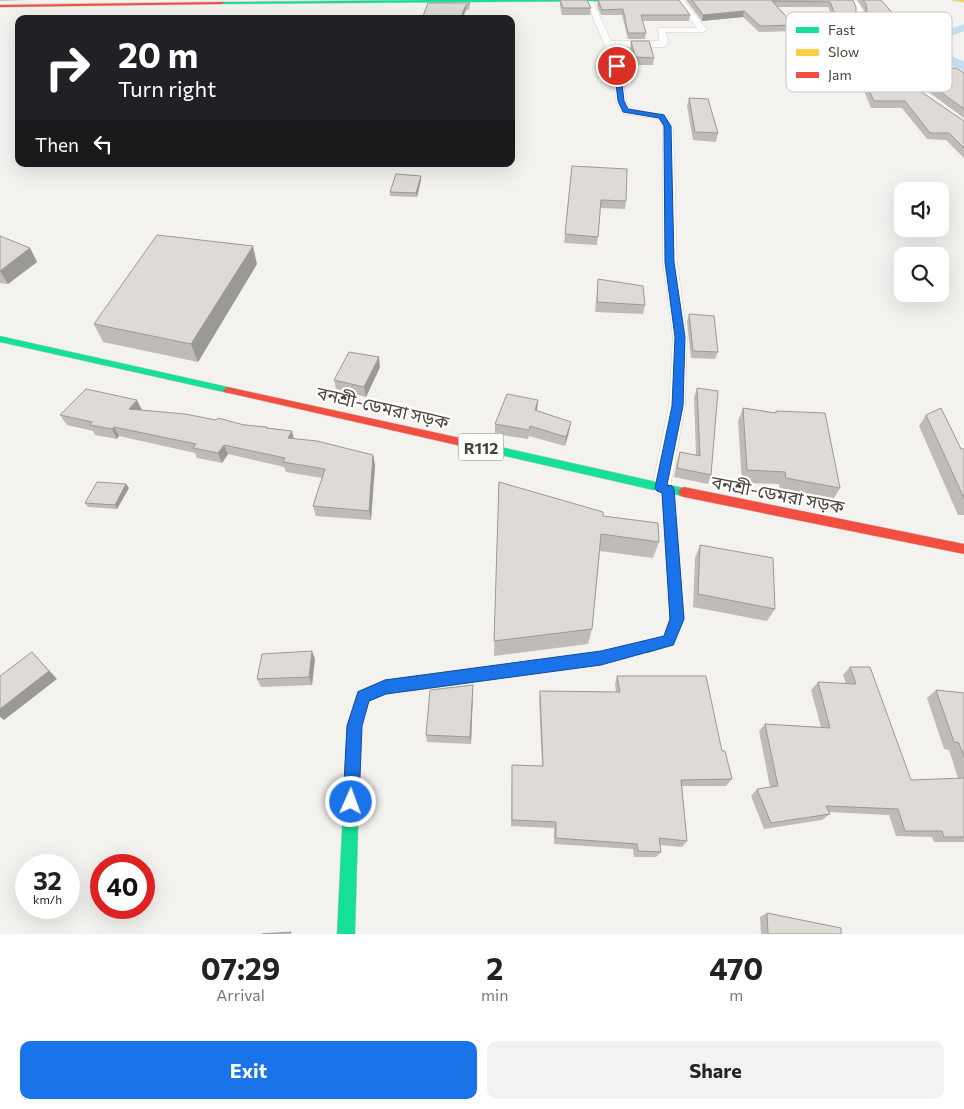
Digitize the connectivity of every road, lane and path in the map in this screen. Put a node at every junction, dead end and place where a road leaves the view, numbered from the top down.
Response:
1 (615, 0) edge
2 (680, 0) edge
3 (851, 0) edge
4 (956, 0) edge
5 (233, 1) edge
6 (589, 1) edge
7 (964, 1) edge
8 (0, 6) edge
9 (860, 12) edge
10 (608, 44) junction
11 (917, 92) edge
12 (926, 100) edge
13 (0, 339) edge
14 (664, 489) junction
15 (964, 549) edge
16 (346, 934) edge

1 - 6 main road
2 - 10 street
3 - 9 street
4 - 7 main road
5 - 6 main road
5 - 8 main road
6 - 10 street
10 - 14 street
11 - 12 street
13 - 14 main road, বনশ্রী-ডেমরা সড়ক / R112
14 - 15 main road, বনশ্রী-ডেমরা সড়ক / R112
14 - 16 main road

